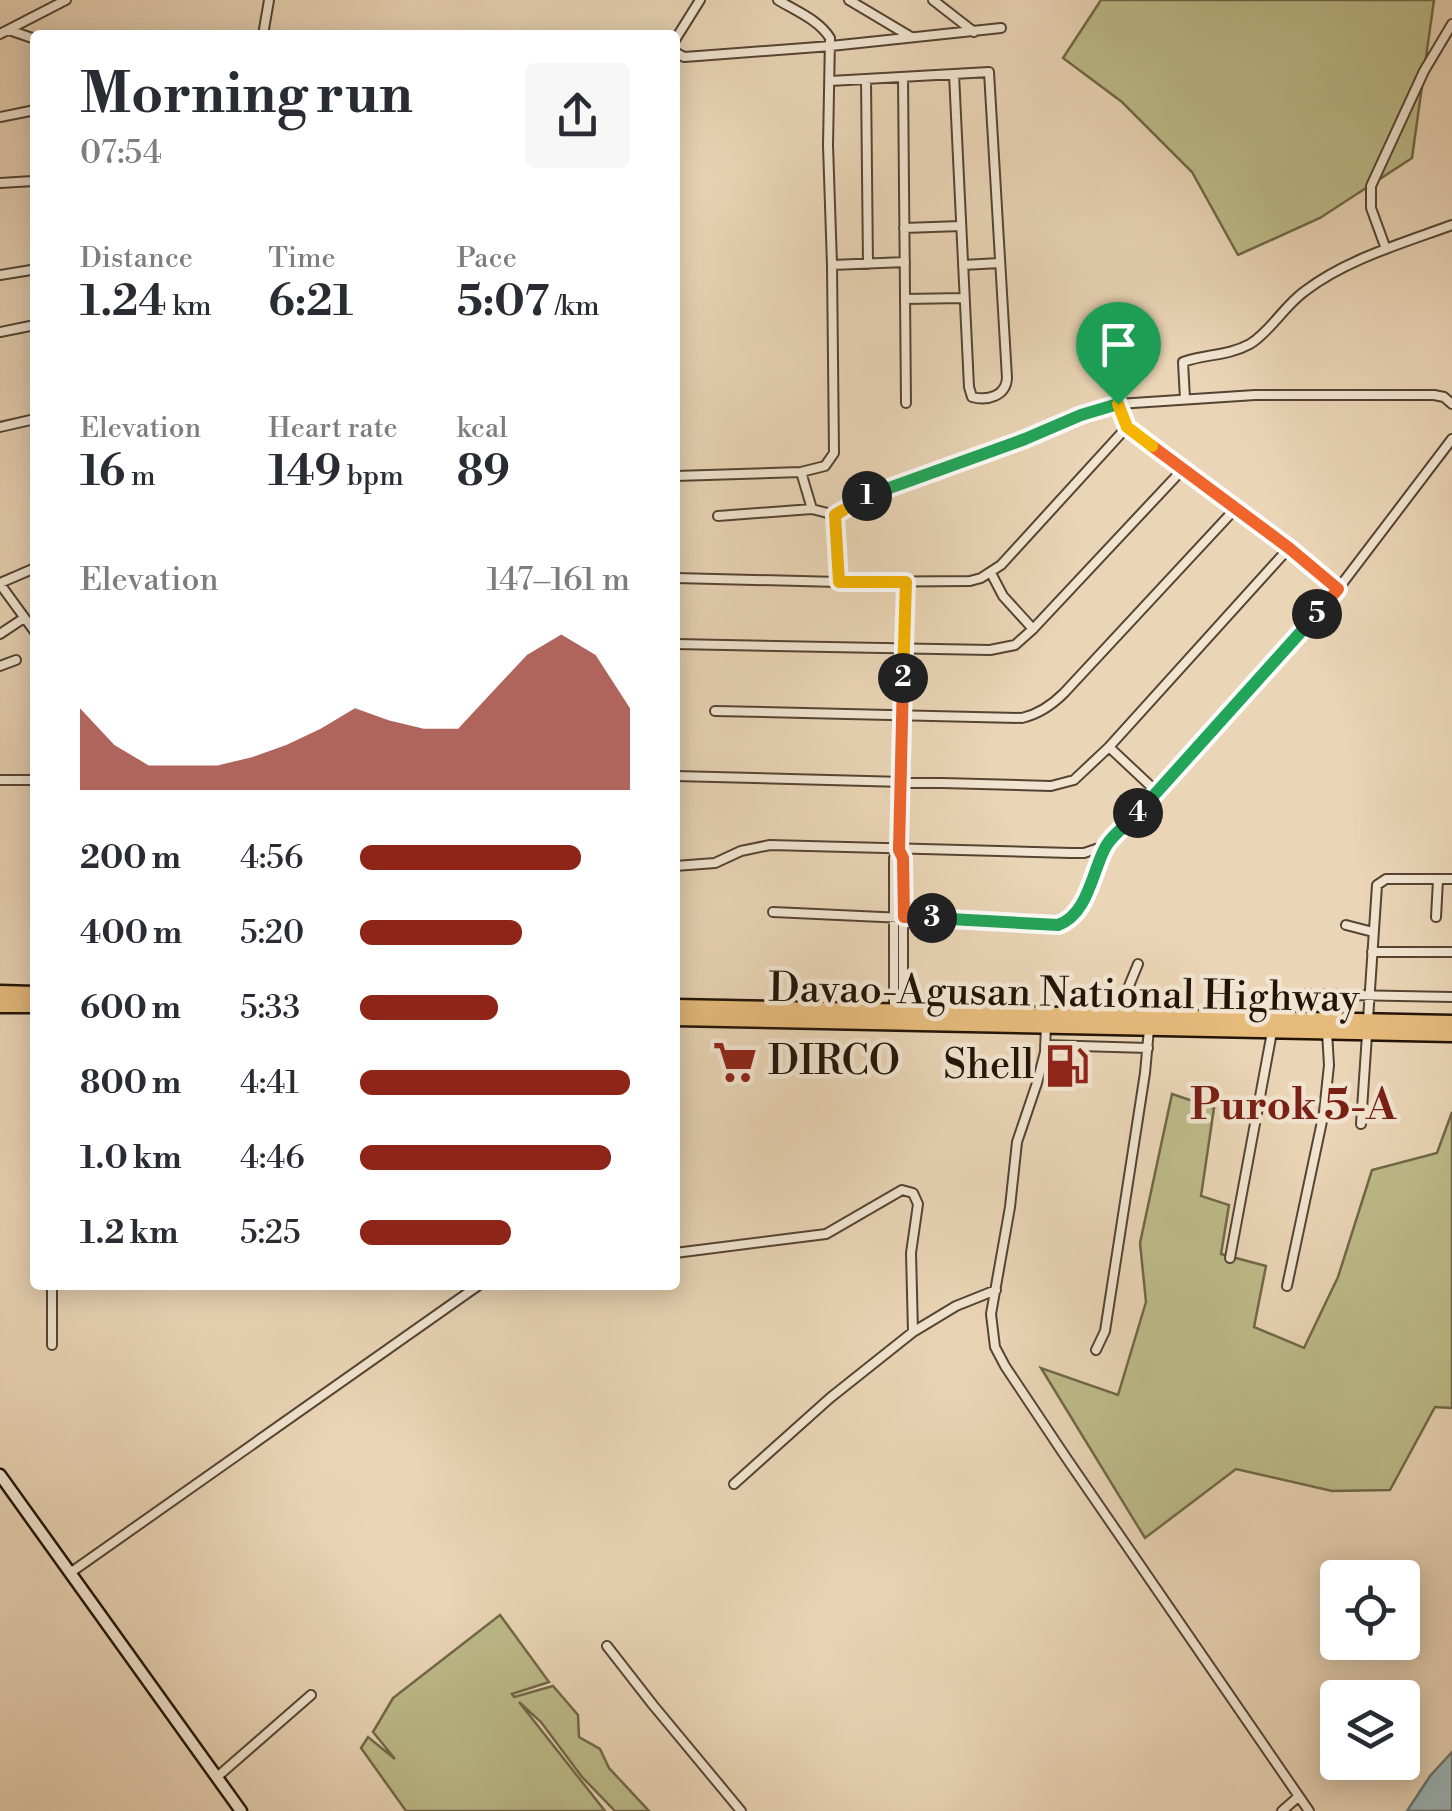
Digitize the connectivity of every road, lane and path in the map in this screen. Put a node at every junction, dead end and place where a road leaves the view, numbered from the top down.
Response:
1 (66, 0) edge
2 (270, 0) edge
3 (700, 0) edge
4 (778, 0) edge
5 (849, 0) edge
6 (933, 0) edge
7 (959, 19) junction
8 (1452, 24) edge
9 (1000, 28) dead end
10 (263, 30) edge
11 (4, 32) edge
12 (680, 32) edge
13 (974, 32) junction
14 (957, 33) junction
15 (30, 37) edge
16 (911, 38) junction
17 (830, 46) junction
18 (680, 55) edge
19 (954, 74) junction
20 (903, 77) junction
21 (866, 79) junction
22 (830, 81) junction
23 (30, 111) edge
24 (0, 117) edge
25 (30, 181) edge
26 (0, 183) edge
27 (1452, 225) edge
28 (961, 226) junction
29 (904, 228) junction
30 (1386, 249) junction
31 (905, 262) junction
32 (1000, 262) junction
33 (868, 264) junction
34 (832, 265) junction
35 (963, 266) junction
36 (30, 270) edge
37 (0, 275) edge
38 (964, 298) junction
39 (905, 299) junction
40 (30, 327) edge
41 (0, 332) edge
42 (1185, 399) junction
43 (906, 403) dead end
44 (1118, 404) junction
45 (1452, 404) edge
46 (30, 420) edge
47 (0, 426) edge
48 (1127, 427) junction
49 (1452, 439) edge
50 (1183, 469) junction
51 (801, 472) junction
52 (680, 476) edge
53 (1236, 508) junction
54 (812, 509) junction
55 (835, 515) junction
56 (718, 516) dead end
57 (1289, 548) junction
58 (30, 570) edge
59 (991, 573) junction
60 (680, 578) edge
61 (839, 582) junction
62 (906, 582) junction
63 (0, 584) edge
64 (1338, 589) junction
65 (24, 618) junction
66 (30, 626) edge
67 (1033, 629) junction
68 (0, 634) edge
69 (680, 644) edge
70 (903, 648) junction
71 (16, 660) dead end
72 (0, 666) edge
73 (715, 711) dead end
74 (903, 715) junction
75 (1109, 747) junction
76 (680, 776) edge
77 (0, 780) edge
78 (30, 780) edge
79 (901, 782) junction
80 (1158, 792) junction
81 (1105, 846) junction
82 (899, 850) junction
83 (680, 866) edge
84 (1452, 878) edge
85 (1438, 880) junction
86 (772, 912) dead end
87 (899, 916) junction
88 (1436, 918) dead end
89 (1346, 925) dead end
90 (1373, 932) junction
91 (1372, 952) junction
92 (1452, 952) edge
93 (1138, 964) dead end
94 (0, 993) edge
95 (30, 994) edge
96 (1295, 994) dead end
97 (1369, 996) junction
98 (1452, 997) edge
99 (0, 1005) edge
100 (30, 1005) edge
101 (680, 1007) edge
102 (898, 1016) junction
103 (1116, 1016) junction
104 (680, 1018) edge
105 (1046, 1020) junction
106 (1452, 1023) edge
107 (1367, 1027) junction
108 (1149, 1029) junction
109 (1272, 1032) junction
110 (1327, 1032) junction
111 (1452, 1034) edge
112 (1045, 1045) junction
113 (1148, 1048) junction
114 (1361, 1124) dead end
115 (680, 1251) edge
116 (1230, 1258) dead end
117 (1287, 1286) dead end
118 (52, 1290) edge
119 (472, 1290) edge
120 (996, 1290) junction
121 (912, 1332) junction
122 (52, 1345) dead end
123 (1096, 1350) dead end
124 (0, 1475) edge
125 (734, 1484) dead end
126 (70, 1573) junction
127 (608, 1646) dead end
128 (310, 1695) dead end
129 (217, 1778) junction
130 (1298, 1797) junction
131 (241, 1811) edge
132 (741, 1811) edge
133 (1282, 1811) edge
134 (1310, 1811) edge

1 - 11 street
2 - 10 street
3 - 12 street
4 - 17 street
5 - 16 street
6 - 7 street
7 - 13 street
7 - 14 street
8 - 30 street
9 - 13 street
11 - 15 street
13 - 14 street
14 - 16 street
16 - 17 street
17 - 18 street
17 - 22 street
19 - 20 street
19 - 28 street
19 - 32 street
20 - 21 street
20 - 29 street
21 - 22 street
21 - 33 street
22 - 34 street
23 - 24 street
25 - 26 street
27 - 30 street
28 - 29 street
28 - 35 street
29 - 31 street
30 - 42 street
31 - 33 street
31 - 39 street
32 - 35 street
32 - 38 street
33 - 34 street
34 - 51 street
35 - 38 street
36 - 37 street
38 - 39 street
39 - 43 street
40 - 41 street
42 - 44 street
42 - 45 street
44 - 48 street
44 - 55 street
46 - 47 street
48 - 50 street
48 - 59 street
49 - 64 street
50 - 53 street
50 - 67 street
51 - 52 street
51 - 54 street
53 - 57 street
53 - 74 street
54 - 55 street
54 - 56 street
55 - 61 street
57 - 64 street
57 - 75 street
58 - 63 street
59 - 62 street
59 - 67 street
60 - 61 street
61 - 62 street
62 - 70 street
63 - 65 street
64 - 80 street
65 - 66 street
65 - 68 street
67 - 70 street
69 - 70 street
70 - 74 street
71 - 72 street
73 - 74 street
74 - 79 street
75 - 79 street
75 - 80 street
76 - 79 street
77 - 78 street
79 - 82 street
80 - 81 street
81 - 82 street
81 - 87 street
82 - 83 street
82 - 87 street
84 - 85 street
85 - 88 street
85 - 90 street
86 - 87 street
87 - 102 street
89 - 90 street
90 - 91 street
91 - 92 street
91 - 97 street
93 - 103 street
94 - 95 highway
96 - 97 street
97 - 98 street
97 - 107 street
99 - 100 highway
101 - 102 highway, Davao-Agusan National Highway
102 - 104 highway, Davao-Agusan National Highway
102 - 105 highway, Davao-Agusan National Highway
103 - 105 highway, Davao-Agusan National Highway
103 - 107 highway, Davao-Agusan National Highway
105 - 108 highway, Davao-Agusan National Highway
105 - 112 street
106 - 107 highway, Davao-Agusan National Highway
107 - 110 highway, Davao-Agusan National Highway
107 - 111 highway, Davao-Agusan National Highway
107 - 114 street
108 - 109 highway, Davao-Agusan National Highway
108 - 113 street
109 - 110 highway, Davao-Agusan National Highway
109 - 116 street
110 - 117 street
112 - 113 street
112 - 120 street
113 - 123 street
115 - 121 street
118 - 122 street
119 - 126 street
120 - 121 street
120 - 130 street
121 - 125 street
124 - 126 main road
126 - 129 main road
127 - 132 street
128 - 129 street
129 - 131 main road
130 - 133 street
130 - 134 street

